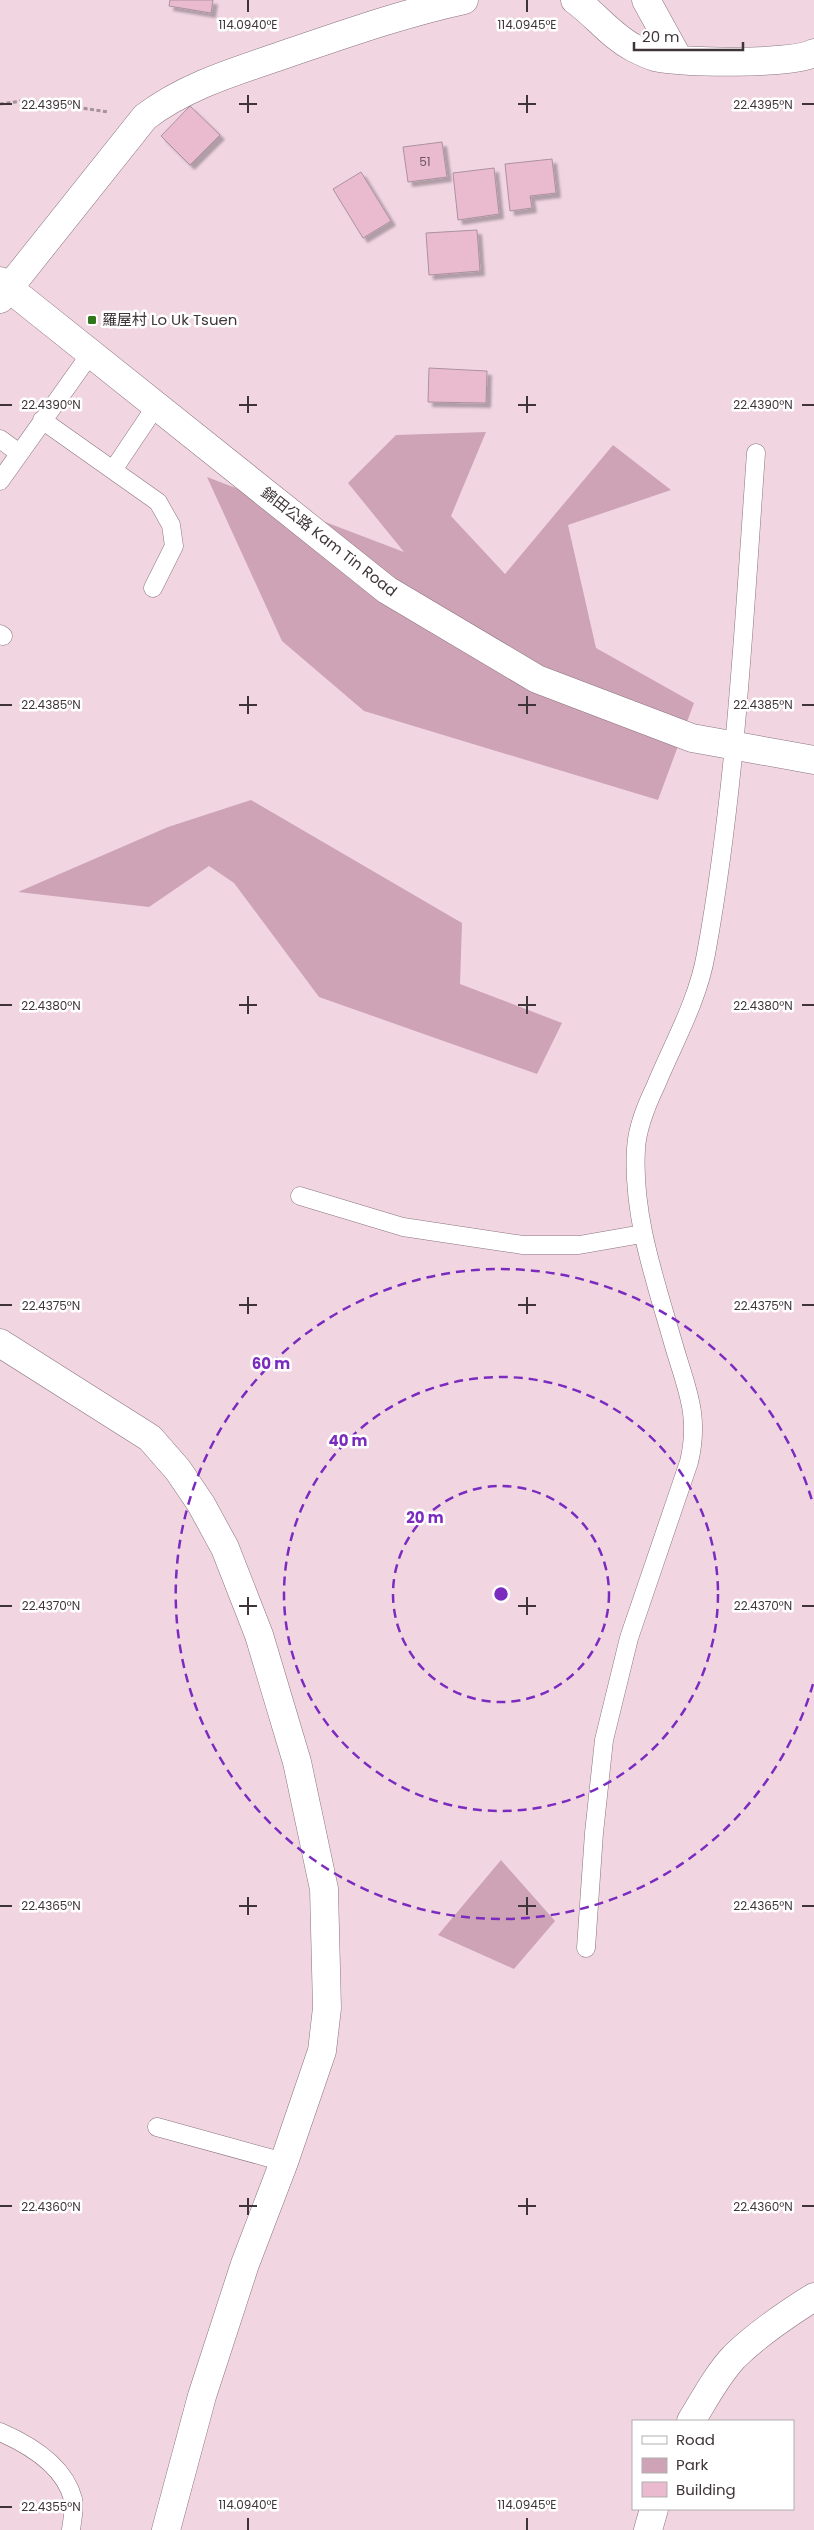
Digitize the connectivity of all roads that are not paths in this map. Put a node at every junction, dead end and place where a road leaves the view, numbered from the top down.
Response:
1 (464, 0) edge
2 (575, 0) edge
3 (646, 0) edge
4 (814, 53) edge
5 (679, 60) junction
6 (3, 289) edge
7 (90, 353) junction
8 (156, 406) junction
9 (42, 420) junction
10 (0, 438) edge
11 (19, 453) junction
12 (756, 453) dead end
13 (113, 470) junction
14 (0, 482) edge
15 (153, 588) dead end
16 (735, 746) junction
17 (814, 760) edge
18 (300, 1196) dead end
19 (642, 1234) junction
20 (0, 1343) edge
21 (586, 1948) dead end
22 (157, 2127) dead end
23 (284, 2162) junction
24 (814, 2297) edge
25 (692, 2420) edge
26 (0, 2432) edge
27 (654, 2510) edge
28 (71, 2530) edge
29 (166, 2530) edge
30 (648, 2530) edge

1 - 6 street
2 - 5 street
3 - 5 street
4 - 5 street
6 - 7 street, 錦田公路 Kam Tin Road
7 - 8 street, 錦田公路 Kam Tin Road
7 - 9 lane
8 - 13 lane
8 - 16 street, 錦田公路 Kam Tin Road
9 - 11 lane
9 - 13 lane
10 - 11 lane
11 - 14 lane
12 - 16 lane
13 - 15 lane
16 - 17 street, 錦田公路 Kam Tin Road
16 - 19 lane
18 - 19 lane
19 - 21 lane
20 - 23 street
22 - 23 lane
23 - 29 street
24 - 25 street
26 - 28 lane
27 - 30 street

